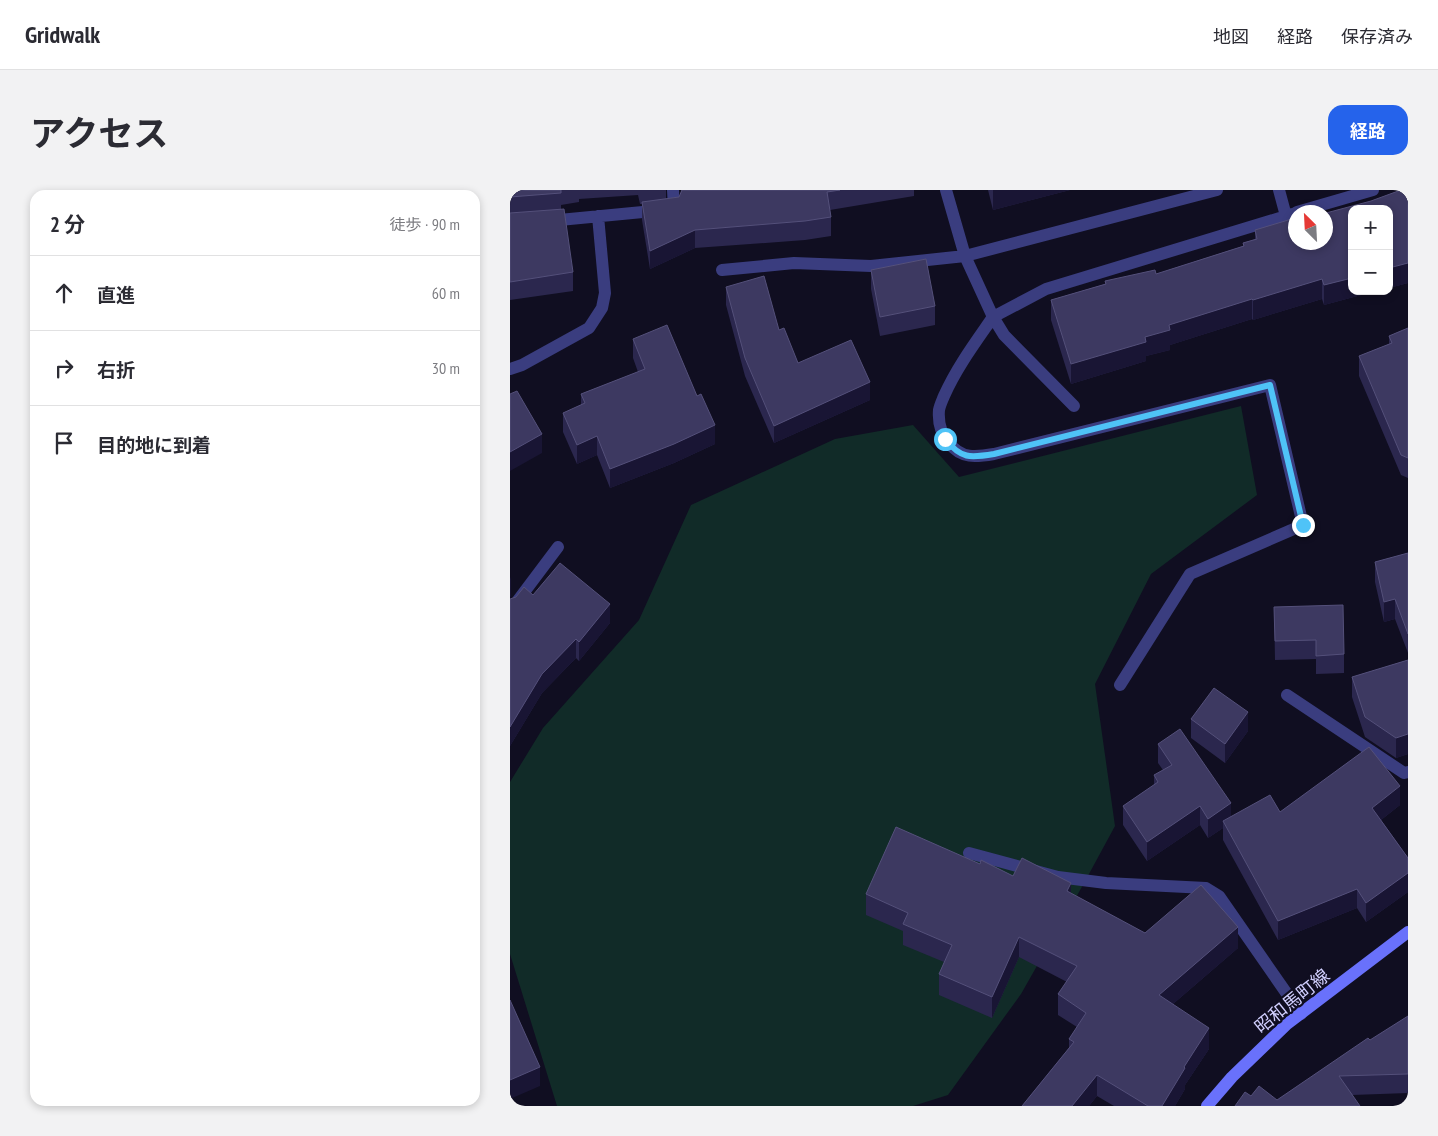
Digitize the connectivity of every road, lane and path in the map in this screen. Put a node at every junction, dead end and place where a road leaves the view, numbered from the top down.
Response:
1 (673, 190) edge
2 (946, 190) edge
3 (1216, 190) edge
4 (1279, 190) edge
5 (1373, 190) edge
6 (1288, 205) edge
7 (1323, 205) edge
8 (598, 216) junction
9 (1288, 216) edge
10 (539, 222) edge
11 (965, 256) junction
12 (722, 270) dead end
13 (993, 317) junction
14 (510, 369) edge
15 (1074, 406) dead end
16 (558, 547) dead end
17 (510, 611) edge
18 (1120, 685) dead end
19 (1288, 695) dead end
20 (1407, 775) edge
21 (969, 853) dead end
22 (1408, 932) edge
23 (1301, 1014) junction
24 (1207, 1106) edge

1 - 8 street
2 - 11 street
3 - 11 street
4 - 6 street
5 - 7 street
8 - 10 street
8 - 14 street
9 - 13 street
11 - 12 street
11 - 13 street
13 - 15 street
13 - 18 street
16 - 17 street
19 - 20 street
21 - 23 street
22 - 23 main road, 昭和馬町線
23 - 24 main road, 昭和馬町線

